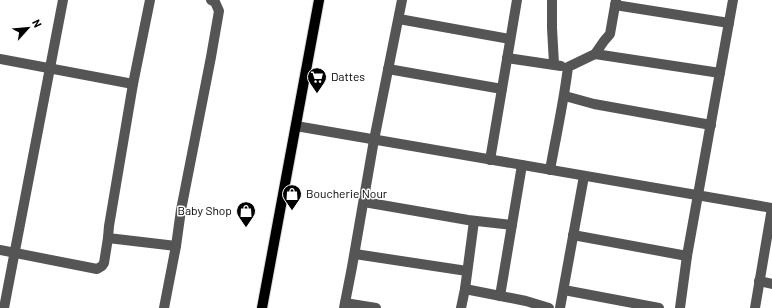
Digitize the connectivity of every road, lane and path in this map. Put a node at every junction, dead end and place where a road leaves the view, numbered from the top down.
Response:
1 (62, 0) edge
2 (150, 0) edge
3 (211, 0) edge
4 (319, 0) edge
5 (402, 0) edge
6 (517, 0) edge
7 (552, 0) edge
8 (733, 0) edge
9 (616, 2) edge
10 (399, 18) junction
11 (729, 23) junction
12 (510, 39) junction
13 (595, 54) junction
14 (507, 58) junction
15 (0, 59) edge
16 (554, 64) junction
17 (568, 67) junction
18 (50, 68) junction
19 (388, 69) junction
20 (720, 73) junction
21 (133, 84) junction
22 (502, 89) junction
23 (565, 96) junction
24 (711, 125) junction
25 (296, 126) junction
26 (374, 140) junction
27 (490, 160) junction
28 (522, 165) junction
29 (550, 170) junction
30 (584, 176) junction
31 (698, 195) junction
32 (364, 202) junction
33 (772, 208) edge
34 (474, 221) junction
35 (512, 226) junction
36 (573, 235) junction
37 (108, 238) junction
38 (176, 246) junction
39 (0, 250) edge
40 (15, 253) junction
41 (355, 254) junction
42 (687, 256) junction
43 (467, 271) junction
44 (759, 281) junction
45 (772, 284) edge
46 (465, 289) junction
47 (564, 290) junction
48 (500, 296) junction
49 (526, 305) edge
50 (345, 306) edge
51 (4, 308) edge
52 (164, 308) edge
53 (262, 308) edge
54 (376, 308) edge
55 (461, 308) edge
56 (549, 308) edge
57 (560, 308) edge
58 (658, 308) edge
59 (680, 308) edge
60 (755, 308) edge

1 - 18 street
2 - 21 street
3 - 38 street
4 - 25 main road
5 - 10 street
6 - 12 street
7 - 16 street
8 - 11 street
9 - 11 street
9 - 13 street
10 - 12 street
10 - 19 street
11 - 20 street
12 - 14 street
13 - 17 street
13 - 20 street
14 - 16 street
14 - 22 street
15 - 18 street
16 - 17 street
17 - 23 street
18 - 21 street
18 - 40 street
19 - 22 street
19 - 26 street
20 - 24 street
21 - 37 street
22 - 27 street
23 - 24 street
23 - 29 street
24 - 31 street
25 - 26 street
25 - 53 main road
26 - 27 street
26 - 32 street
27 - 28 street
28 - 29 street
28 - 35 street
29 - 30 street
30 - 31 street
30 - 36 street
31 - 33 street
31 - 42 street
32 - 34 street
32 - 41 street
33 - 44 street
34 - 35 street
34 - 43 street
35 - 48 street
36 - 42 street
36 - 47 street
37 - 38 street
37 - 40 street
38 - 52 street
39 - 40 street
40 - 51 street
41 - 43 street
41 - 50 street
42 - 59 street
43 - 46 street
44 - 45 street
44 - 60 street
46 - 48 street
46 - 55 street
47 - 57 street
47 - 58 street
48 - 49 street
49 - 56 street
50 - 54 street

